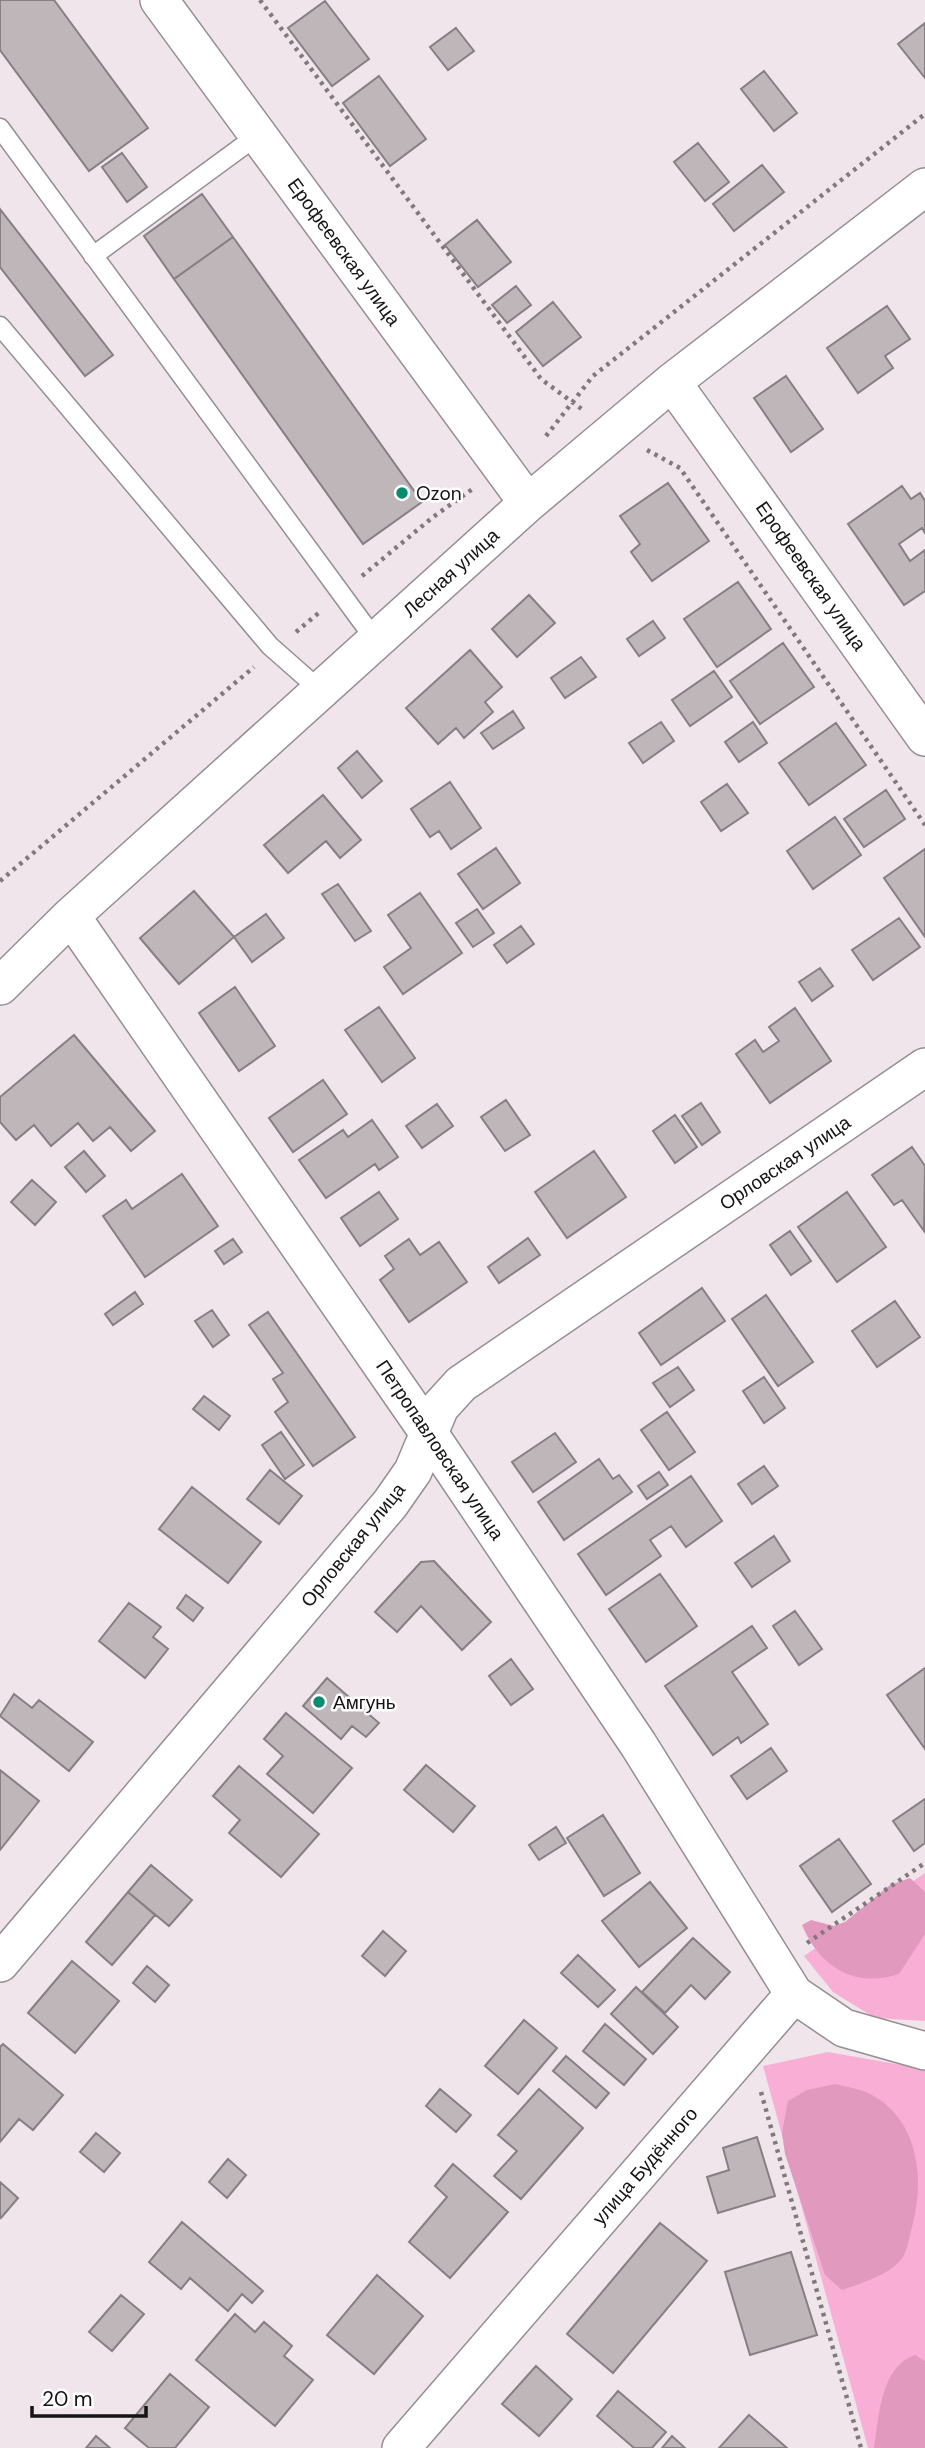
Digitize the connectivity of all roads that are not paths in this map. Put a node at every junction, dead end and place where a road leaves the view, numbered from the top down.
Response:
1 (159, 0) edge
2 (0, 128) edge
3 (258, 135) junction
4 (925, 187) edge
5 (93, 256) junction
6 (0, 326) edge
7 (672, 382) junction
8 (528, 503) junction
9 (376, 641) junction
10 (321, 691) junction
11 (925, 737) edge
12 (71, 916) junction
13 (0, 986) edge
14 (925, 1067) edge
15 (428, 1432) junction
16 (0, 1963) edge
17 (785, 1979) junction
18 (925, 2051) edge
19 (401, 2448) edge

1 - 3 street, Ерофеевская улица
2 - 5 lane
3 - 5 lane
3 - 8 street, Ерофеевская улица
4 - 7 street, Лесная улица
5 - 9 lane
6 - 10 lane
7 - 8 street, Лесная улица
7 - 11 street, Ерофеевская улица
8 - 9 street, Лесная улица
9 - 10 street, Лесная улица
10 - 12 street, Лесная улица
12 - 13 street, Лесная улица
12 - 15 street, Петропавловская улица
14 - 15 street, Орловская улица
15 - 16 street, Орловская улица
15 - 17 street, Петропавловская улица
17 - 18 street
17 - 19 street, улица Будённого

